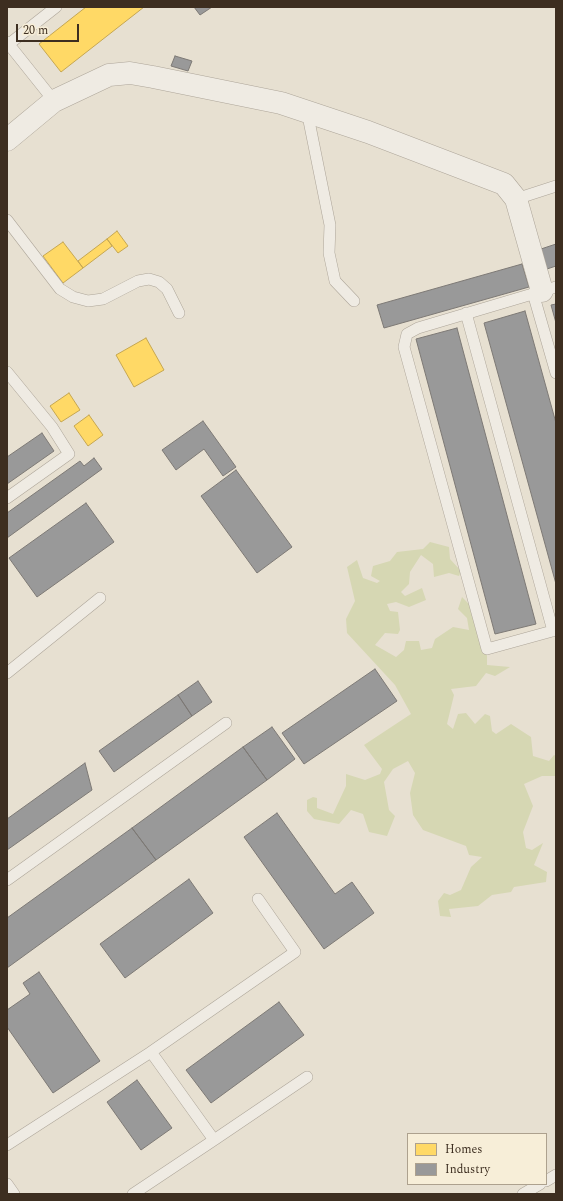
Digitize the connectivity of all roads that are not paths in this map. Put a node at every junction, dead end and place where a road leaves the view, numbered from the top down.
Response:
1 (56, 7) edge
2 (8, 43) edge
3 (54, 101) junction
4 (307, 111) junction
5 (7, 140) edge
6 (556, 186) edge
7 (516, 199) junction
8 (7, 220) edge
9 (544, 290) edge
10 (354, 301) dead end
11 (179, 313) dead end
12 (466, 313) junction
13 (7, 372) edge
14 (556, 373) edge
15 (7, 498) edge
16 (100, 598) dead end
17 (555, 631) edge
18 (7, 673) edge
19 (226, 723) dead end
20 (7, 880) edge
21 (258, 899) dead end
22 (151, 1052) junction
23 (307, 1077) dead end
24 (214, 1140) junction
25 (7, 1144) edge
26 (556, 1175) edge
27 (547, 1180) edge
28 (7, 1184) edge
29 (538, 1185) edge
30 (14, 1194) edge
31 (133, 1194) edge
32 (523, 1194) edge

1 - 2 lane
2 - 3 lane
3 - 4 street
3 - 5 street
4 - 7 street
4 - 10 lane
6 - 7 lane
7 - 9 street
8 - 11 lane
9 - 12 lane
9 - 14 lane
12 - 17 lane
12 - 17 lane
13 - 15 lane
16 - 18 lane
19 - 20 lane
21 - 22 lane
22 - 24 lane
22 - 25 lane
23 - 24 lane
24 - 31 lane
26 - 27 lane
28 - 30 lane
29 - 32 lane

